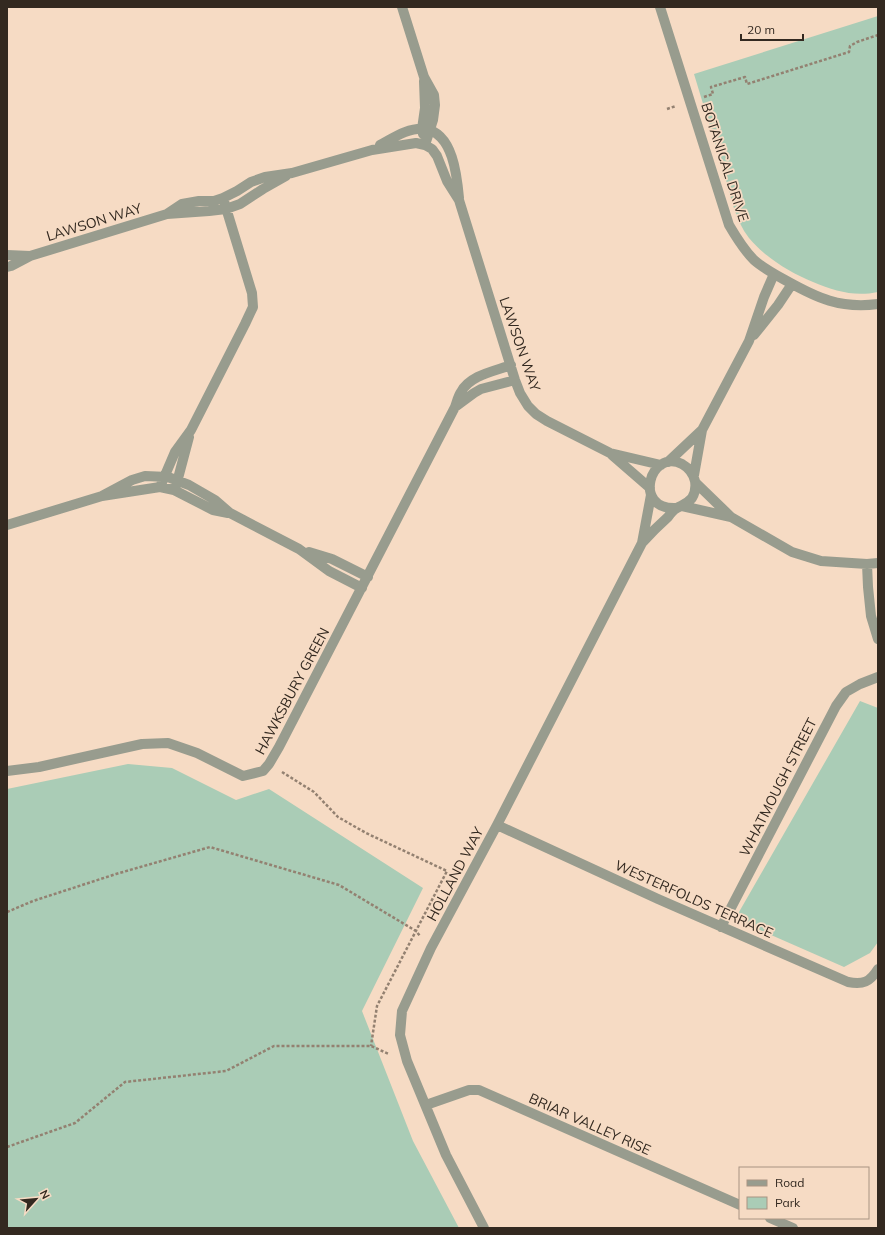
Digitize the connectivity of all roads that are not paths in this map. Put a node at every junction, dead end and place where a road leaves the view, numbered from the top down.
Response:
1 (402, 7) edge
2 (660, 7) edge
3 (426, 130) junction
4 (425, 145) junction
5 (372, 150) junction
6 (292, 173) junction
7 (223, 198) junction
8 (459, 200) junction
9 (226, 208) junction
10 (167, 214) junction
11 (7, 255) edge
12 (30, 256) junction
13 (7, 267) edge
14 (774, 274) junction
15 (792, 284) junction
16 (878, 304) edge
17 (749, 342) junction
18 (511, 365) junction
19 (515, 380) junction
20 (455, 407) junction
21 (191, 430) junction
22 (702, 430) junction
23 (610, 453) junction
24 (665, 464) junction
25 (164, 477) junction
26 (695, 479) junction
27 (176, 485) junction
28 (160, 487) junction
29 (650, 492) junction
30 (102, 496) junction
31 (679, 507) junction
32 (731, 517) junction
33 (7, 525) edge
34 (642, 543) junction
35 (299, 549) junction
36 (878, 563) edge
37 (867, 564) junction
38 (368, 577) junction
39 (362, 588) junction
40 (878, 639) edge
41 (878, 677) edge
42 (7, 771) edge
43 (496, 826) junction
44 (721, 927) junction
45 (876, 976) edge
46 (426, 1105) junction
47 (739, 1205) edge
48 (772, 1219) edge
49 (484, 1228) edge
50 (793, 1228) edge

1 - 3 street
2 - 14 street, BOTANICAL DRIVE
3 - 4 street
3 - 5 street, LAWSON WAY
3 - 8 street, LAWSON WAY
4 - 5 street, LAWSON WAY
4 - 8 street, LAWSON WAY
5 - 6 street, LAWSON WAY
6 - 7 street, LAWSON WAY
6 - 9 street, LAWSON WAY
7 - 9 street
7 - 10 street, LAWSON WAY
8 - 18 street, LAWSON WAY
9 - 10 street, LAWSON WAY
9 - 21 street
10 - 12 street, LAWSON WAY
11 - 12 street, LAWSON WAY
12 - 13 street, LAWSON WAY
14 - 15 street, BOTANICAL DRIVE
14 - 17 street
15 - 16 street, BOTANICAL DRIVE
15 - 17 street
17 - 22 street
18 - 19 street, LAWSON WAY
18 - 20 street, HAWKSBURY GREEN
19 - 20 street, HAWKSBURY GREEN
19 - 23 street, LAWSON WAY
20 - 38 street, HAWKSBURY GREEN
21 - 25 street
21 - 27 street
22 - 24 street
22 - 26 street
23 - 24 street, LAWSON WAY
23 - 29 street, LAWSON WAY
24 - 26 street
24 - 29 street
25 - 27 street
25 - 28 street
25 - 30 street
26 - 31 street
26 - 32 street
27 - 28 street
27 - 35 street
28 - 30 street
29 - 31 street
29 - 34 street, HOLLAND WAY
30 - 33 street
31 - 32 street
31 - 34 street, HOLLAND WAY
32 - 37 street
34 - 43 street, HOLLAND WAY
35 - 38 street
35 - 39 street
36 - 37 street
37 - 40 street
38 - 39 street, HAWKSBURY GREEN
39 - 42 street, HAWKSBURY GREEN
41 - 44 street, WHATMOUGH STREET
43 - 44 street, WESTERFOLDS TERRACE
43 - 46 street, HOLLAND WAY
44 - 45 street, WESTERFOLDS TERRACE
46 - 47 street, BRIAR VALLEY RISE
46 - 49 street, HOLLAND WAY
48 - 50 street

